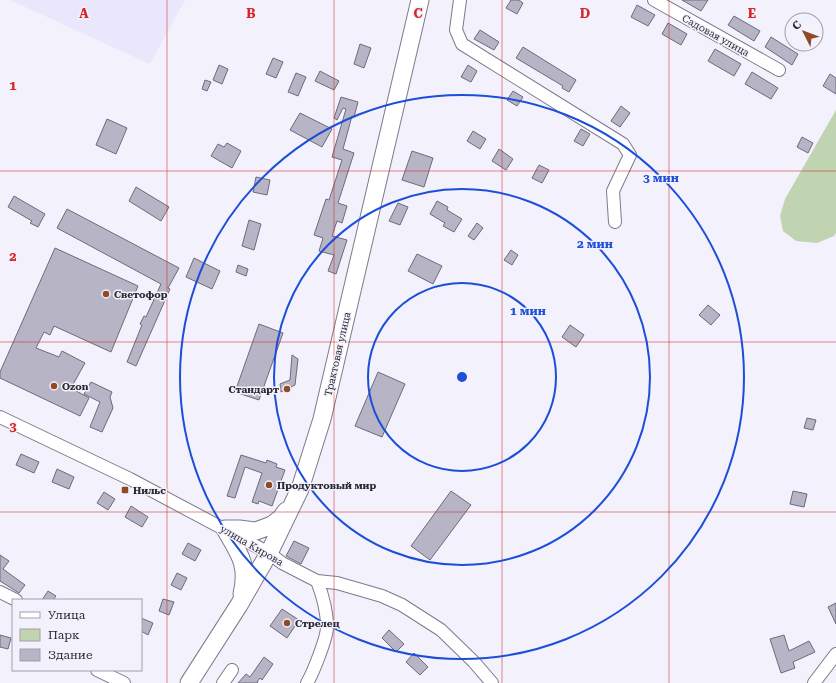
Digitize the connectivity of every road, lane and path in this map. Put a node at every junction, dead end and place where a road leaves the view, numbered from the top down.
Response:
1 (420, 0) edge
2 (460, 0) edge
3 (654, 0) edge
4 (779, 70) dead end
5 (616, 222) dead end
6 (0, 417) edge
7 (300, 489) junction
8 (225, 529) junction
9 (269, 553) junction
10 (317, 582) junction
11 (0, 592) edge
12 (14, 599) edge
13 (239, 605) junction
14 (836, 654) edge
15 (232, 670) dead end
16 (99, 671) edge
17 (124, 683) edge
18 (189, 683) edge
19 (223, 683) edge
20 (307, 683) edge
21 (492, 683) edge
22 (814, 683) edge

1 - 7 highway, Трактовая улица
2 - 5 street
3 - 4 street, Садовая улица
6 - 8 street, улица Кирова
7 - 8 highway
7 - 9 highway, Трактовая улица
8 - 9 street, улица Кирова
8 - 13 highway
9 - 10 street, улица Кирова
9 - 13 highway, Трактовая улица
10 - 20 street
10 - 21 street, улица Кирова
11 - 12 street
13 - 18 highway, Трактовая улица
14 - 22 street
15 - 19 street
16 - 17 street

